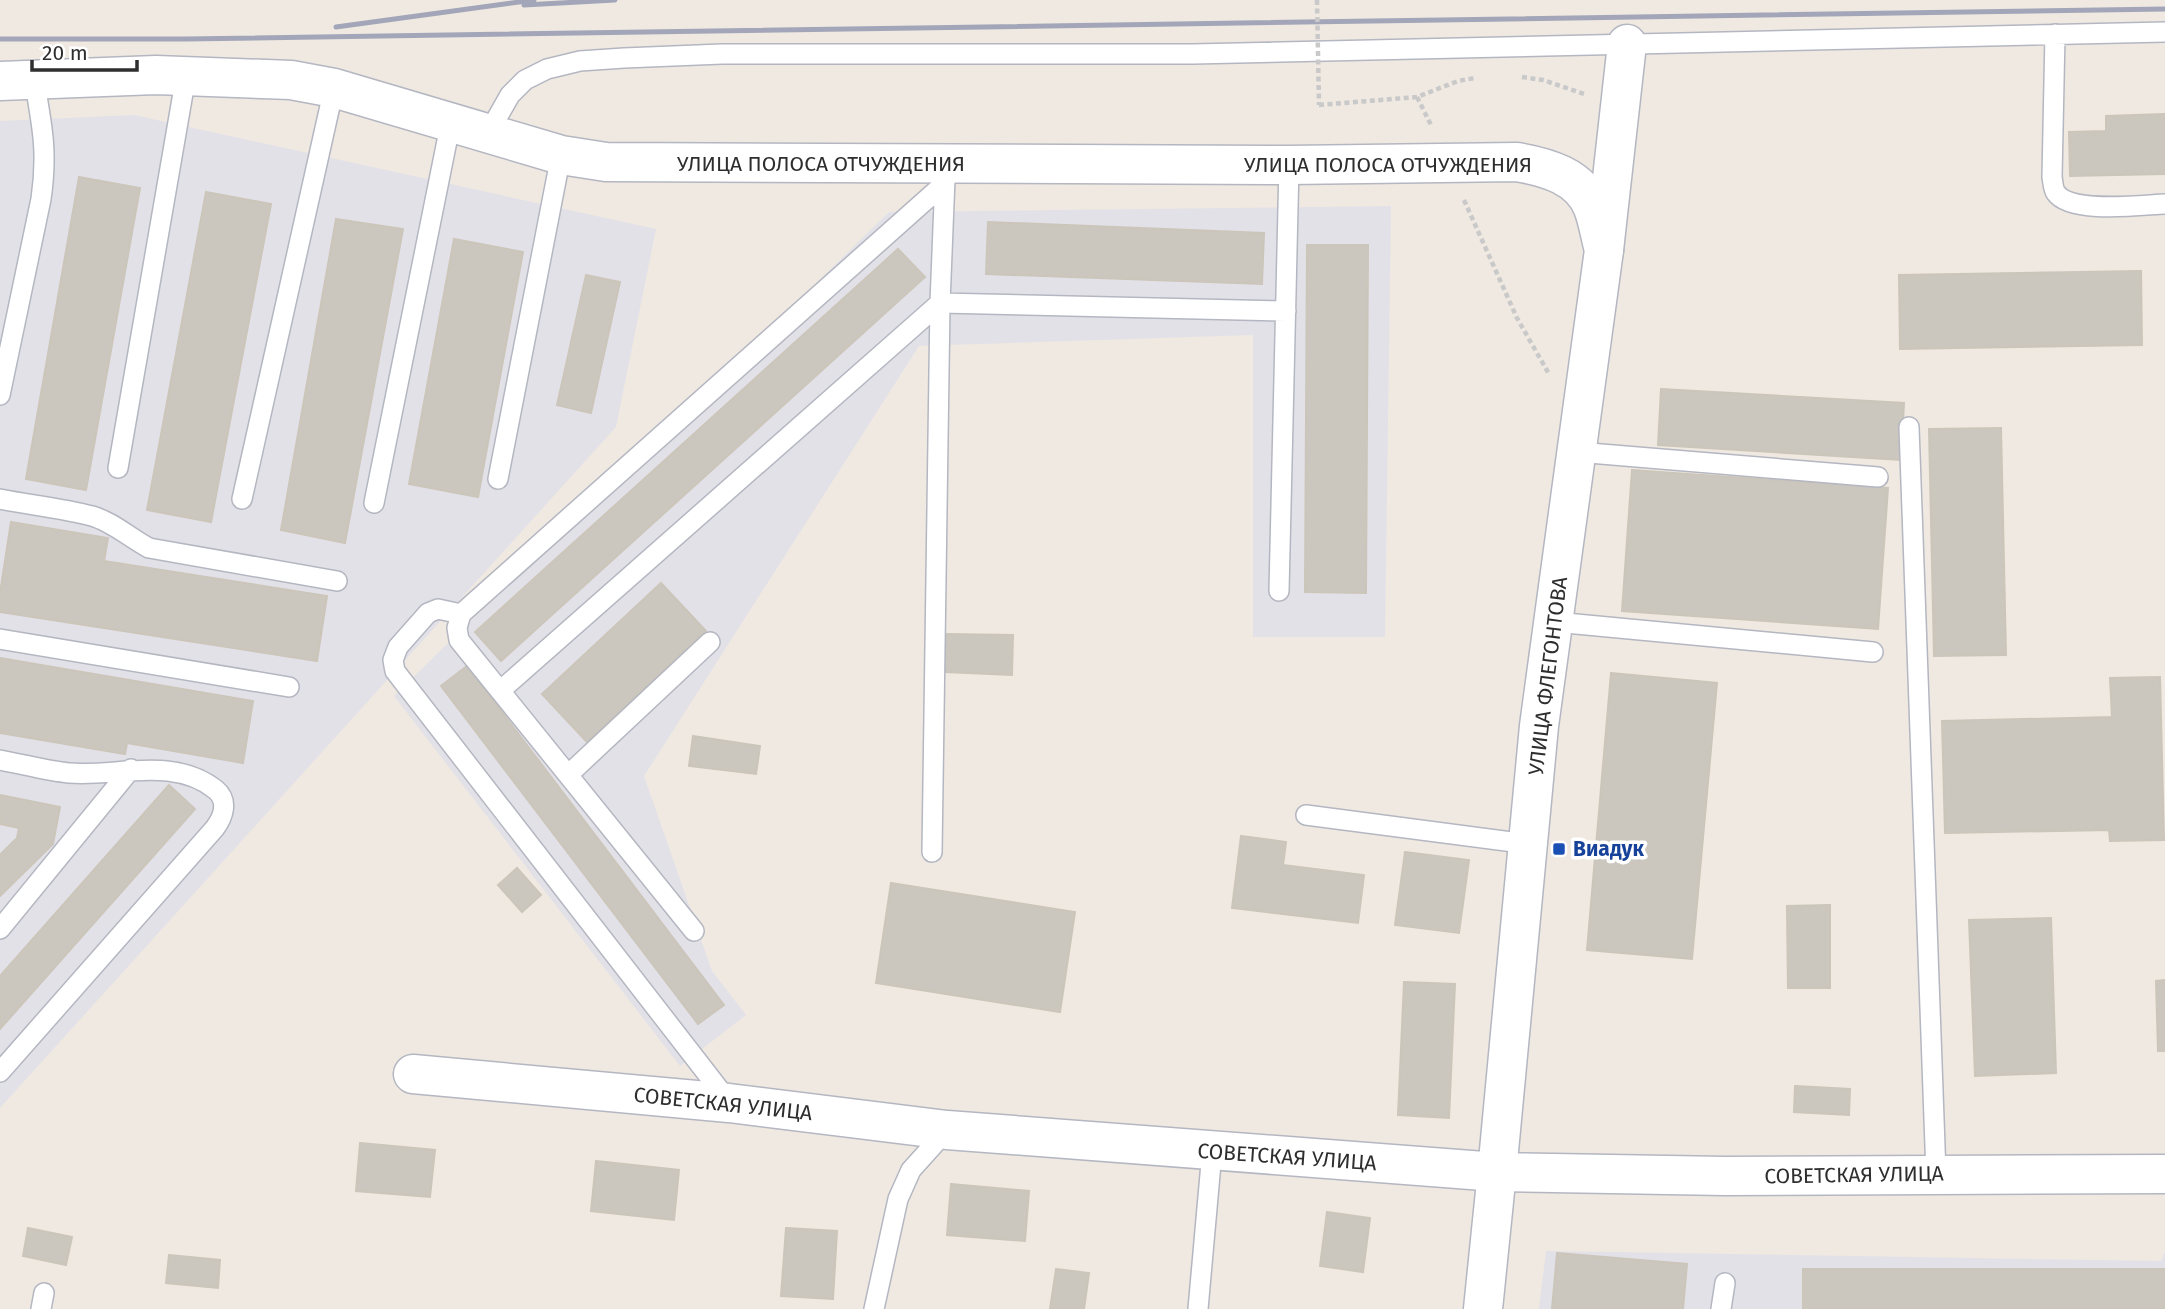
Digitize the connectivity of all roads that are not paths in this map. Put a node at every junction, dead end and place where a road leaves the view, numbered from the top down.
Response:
1 (2165, 32) edge
2 (2055, 34) junction
3 (1626, 44) junction
4 (186, 76) junction
5 (17, 80) edge
6 (334, 88) junction
7 (451, 121) junction
8 (489, 132) junction
9 (561, 155) junction
10 (1289, 165) junction
11 (945, 174) junction
12 (2165, 204) edge
13 (1604, 250) junction
14 (940, 303) junction
15 (1286, 311) junction
16 (0, 395) edge
17 (1909, 427) dead end
18 (1579, 439) junction
19 (118, 468) dead end
20 (1878, 477) dead end
21 (498, 479) dead end
22 (0, 499) edge
23 (242, 499) dead end
24 (374, 503) dead end
25 (337, 581) dead end
26 (1279, 591) dead end
27 (461, 614) junction
28 (1555, 622) junction
29 (0, 639) edge
30 (710, 642) dead end
31 (1873, 652) dead end
32 (289, 687) dead end
33 (500, 691) junction
34 (0, 760) edge
35 (131, 769) junction
36 (568, 775) junction
37 (1306, 815) dead end
38 (1528, 844) junction
39 (932, 852) dead end
40 (0, 929) edge
41 (694, 931) dead end
42 (0, 1072) edge
43 (413, 1074) dead end
44 (729, 1103) junction
45 (947, 1130) junction
46 (1212, 1152) junction
47 (1497, 1172) junction
48 (1936, 1174) junction
49 (2165, 1174) edge
50 (1725, 1283) dead end
51 (874, 1309) edge
52 (1198, 1309) edge
53 (1483, 1309) edge
54 (1721, 1309) edge

1 - 2 lane
2 - 3 lane
2 - 12 lane
3 - 8 lane
3 - 13 main road, УЛИЦА ФЛЕГОНТОВА
4 - 5 main road, УЛИЦА ПОЛОСА ОТЧУЖДЕНИЯ
4 - 6 main road, УЛИЦА ПОЛОСА ОТЧУЖДЕНИЯ
4 - 19 lane
5 - 16 lane
6 - 7 main road, УЛИЦА ПОЛОСА ОТЧУЖДЕНИЯ
6 - 23 lane
7 - 8 main road, УЛИЦА ПОЛОСА ОТЧУЖДЕНИЯ
7 - 24 lane
8 - 9 main road, УЛИЦА ПОЛОСА ОТЧУЖДЕНИЯ
9 - 11 main road, УЛИЦА ПОЛОСА ОТЧУЖДЕНИЯ
9 - 21 lane
10 - 11 main road, УЛИЦА ПОЛОСА ОТЧУЖДЕНИЯ
10 - 13 main road, УЛИЦА ПОЛОСА ОТЧУЖДЕНИЯ
10 - 15 lane
11 - 14 lane
11 - 27 lane
13 - 18 main road, УЛИЦА ФЛЕГОНТОВА
14 - 15 lane
14 - 33 lane
14 - 39 lane
15 - 26 lane
17 - 48 lane
18 - 20 lane
18 - 28 main road, УЛИЦА ФЛЕГОНТОВА
22 - 25 lane
27 - 33 lane
27 - 44 lane
28 - 31 lane
28 - 38 main road, УЛИЦА ФЛЕГОНТОВА
29 - 32 lane
30 - 36 lane
33 - 36 lane
34 - 35 lane
35 - 40 lane
35 - 42 lane
36 - 41 lane
37 - 38 lane
38 - 47 main road, УЛИЦА ФЛЕГОНТОВА
43 - 44 main road, СОВЕТСКАЯ УЛИЦА
44 - 45 main road, СОВЕТСКАЯ УЛИЦА
45 - 46 main road, СОВЕТСКАЯ УЛИЦА
45 - 51 lane
46 - 47 main road, СОВЕТСКАЯ УЛИЦА
46 - 52 lane
47 - 48 main road, СОВЕТСКАЯ УЛИЦА
47 - 53 main road, УЛИЦА ФЛЕГОНТОВА
48 - 49 main road, СОВЕТСКАЯ УЛИЦА
50 - 54 lane

